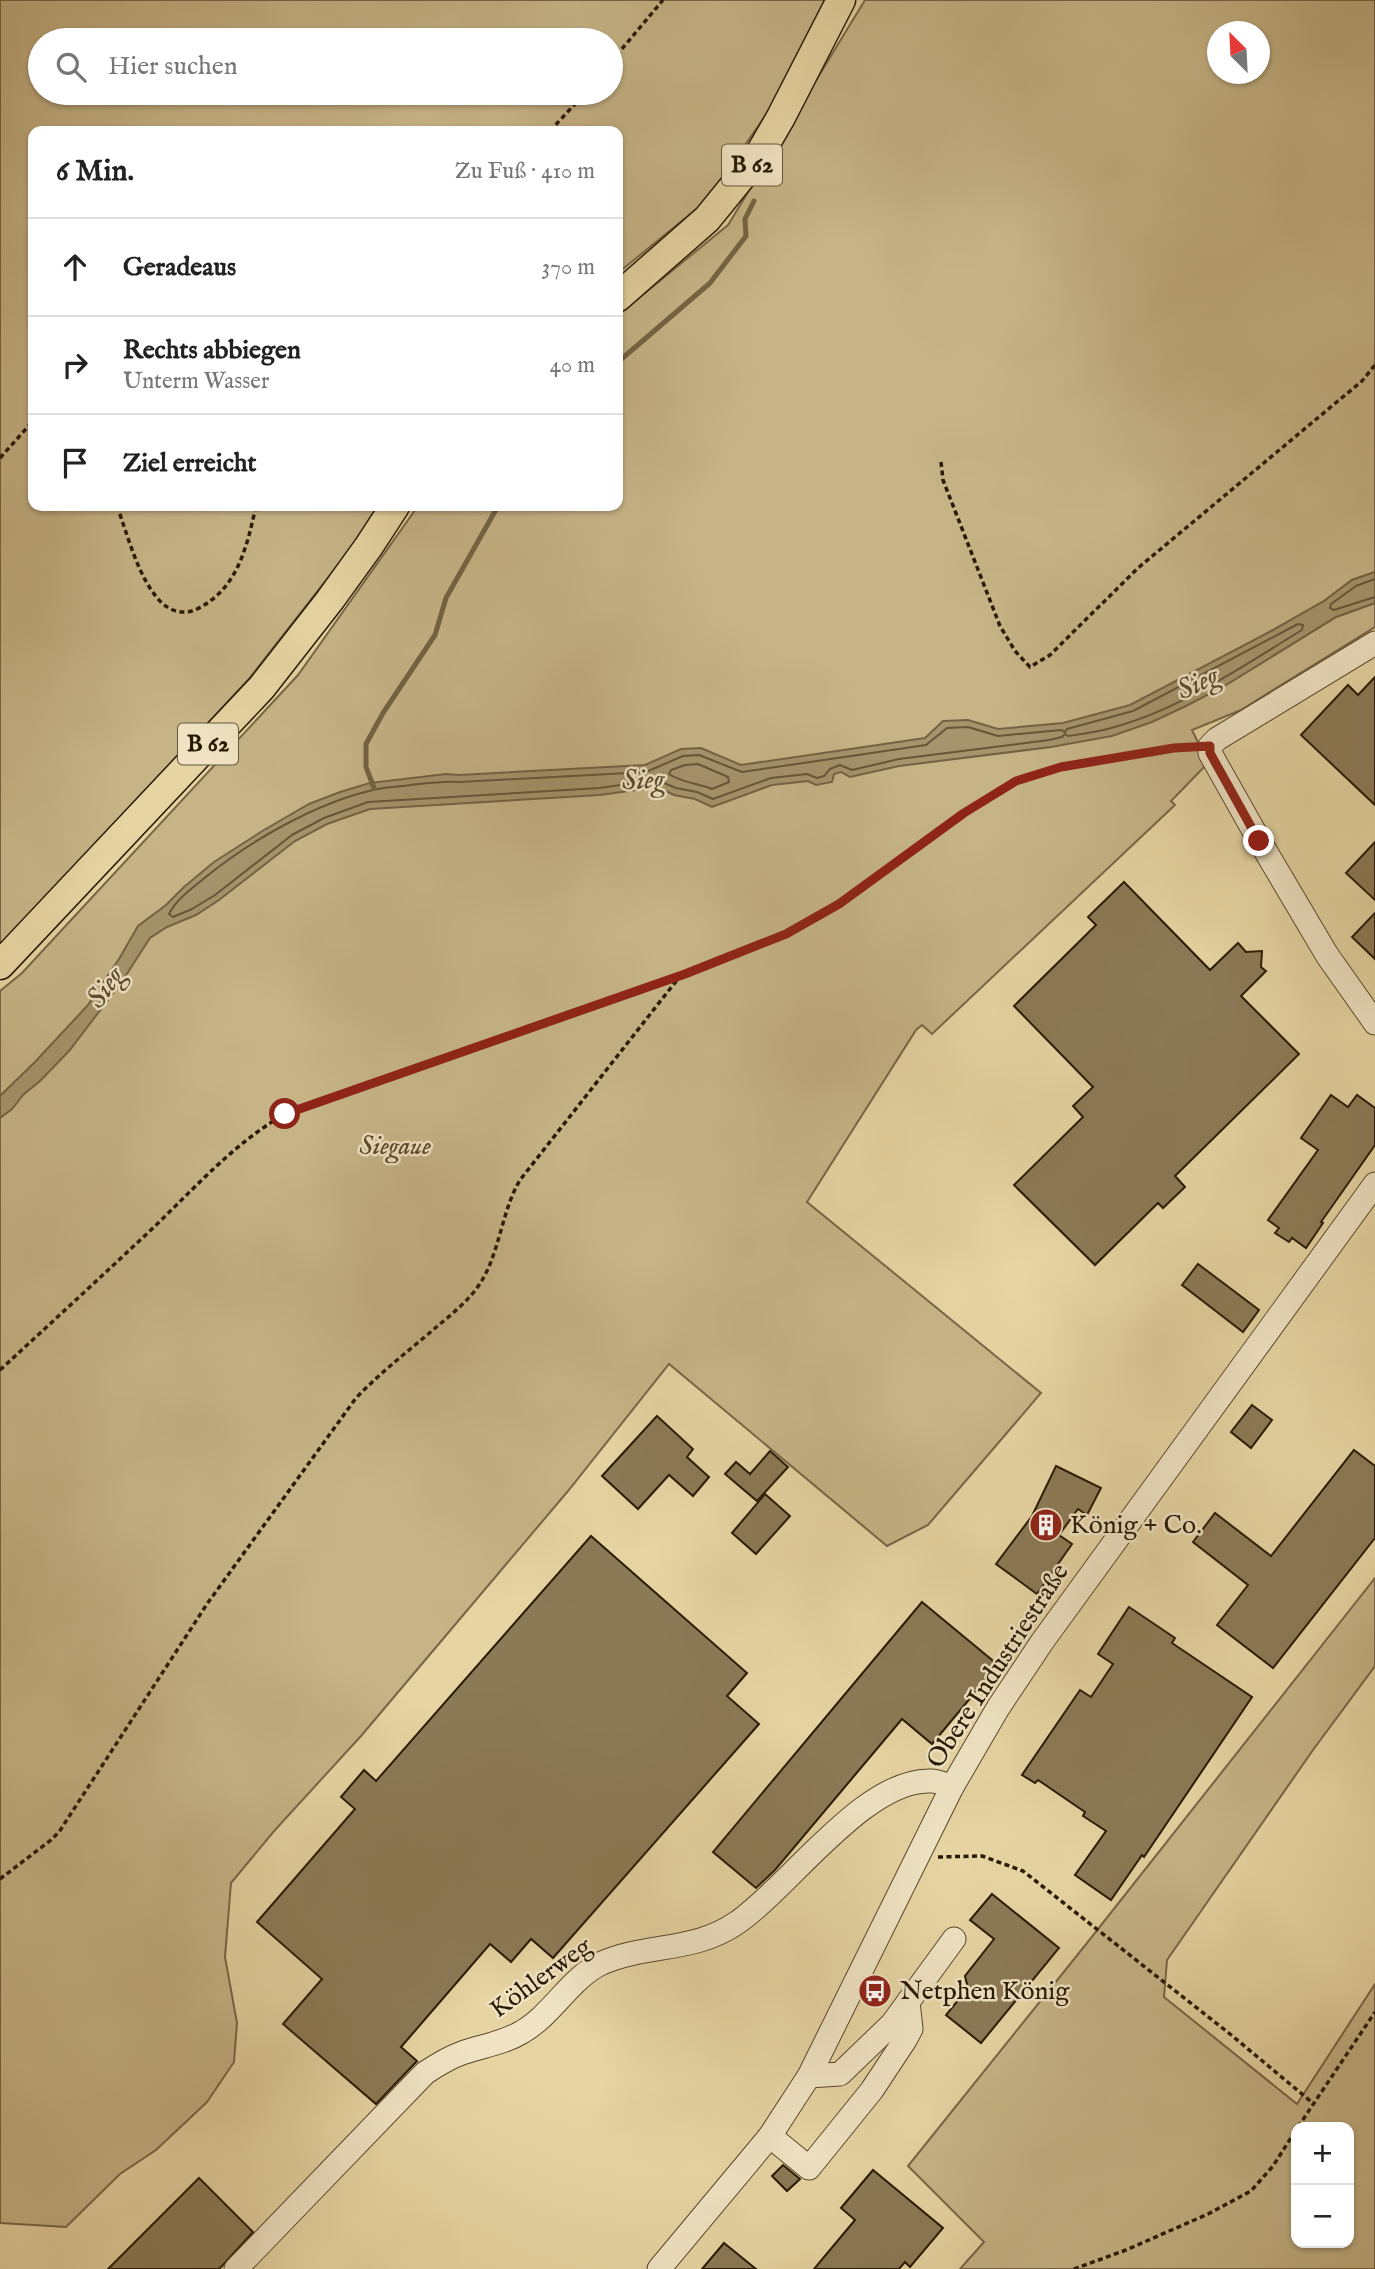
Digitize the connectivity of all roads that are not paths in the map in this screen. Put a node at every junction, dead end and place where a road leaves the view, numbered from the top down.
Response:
1 (841, 0) edge
2 (623, 293) edge
3 (392, 511) edge
4 (1375, 643) edge
5 (0, 965) edge
6 (1375, 1023) edge
7 (1375, 1184) edge
8 (952, 1787) junction
9 (954, 1940) dead end
10 (908, 2002) junction
11 (809, 2076) junction
12 (769, 2136) junction
13 (236, 2269) edge
14 (659, 2269) edge

1 - 2 main road, B 62
3 - 5 main road, B 62
4 - 6 street
7 - 8 street, Obere Industriestraße
8 - 11 street, Obere Industriestraße
8 - 13 street, Köhlerweg
9 - 10 street
10 - 11 street
10 - 12 street
11 - 12 street, Obere Industriestraße
12 - 14 street, Obere Industriestraße

